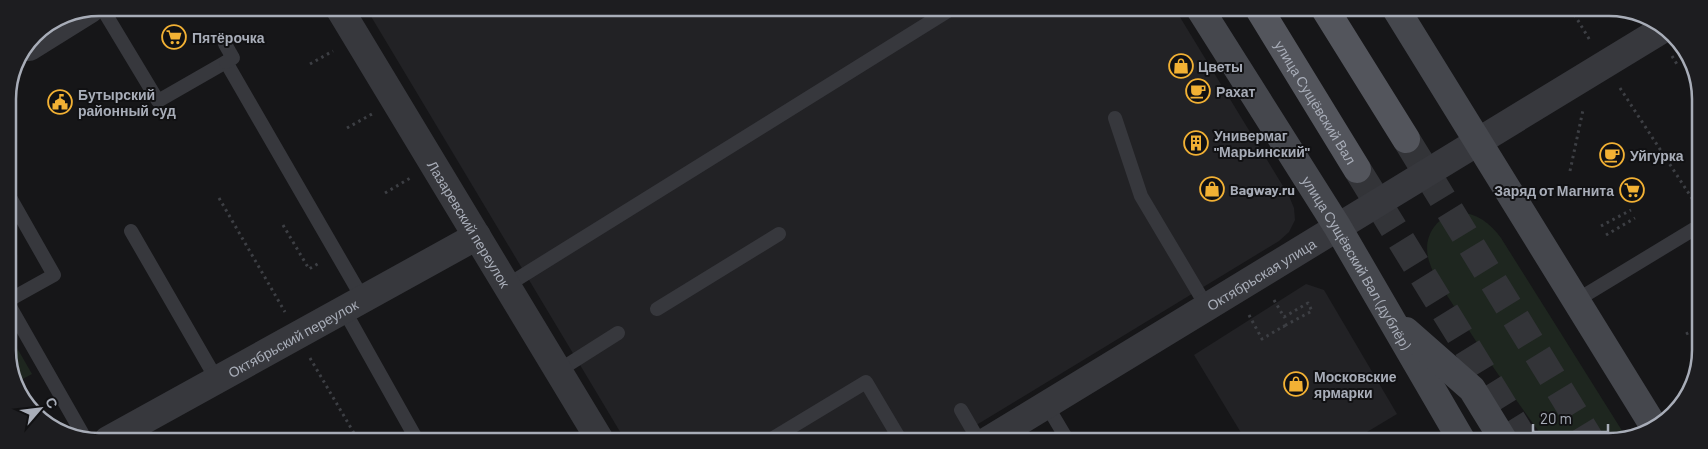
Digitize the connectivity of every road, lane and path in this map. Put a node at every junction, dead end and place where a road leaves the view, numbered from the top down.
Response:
1 (107, 16) edge
2 (344, 16) edge
3 (938, 16) edge
4 (1204, 16) edge
5 (1263, 16) edge
6 (1329, 16) edge
7 (1400, 16) edge
8 (1575, 16) edge
9 (67, 24) edge
10 (1658, 32) edge
11 (45, 37) edge
12 (1591, 42) dead end
13 (225, 44) dead end
14 (333, 51) dead end
15 (1672, 56) dead end
16 (226, 62) junction
17 (310, 64) dead end
18 (1678, 66) dead end
19 (1620, 88) dead end
20 (1583, 110) dead end
21 (372, 114) dead end
22 (1115, 118) dead end
23 (348, 128) dead end
24 (1406, 139) tunnel mouth
25 (1480, 142) junction
26 (1357, 169) tunnel mouth
27 (1570, 171) dead end
28 (412, 177) dead end
29 (385, 193) dead end
30 (219, 198) dead end
31 (1692, 198) edge
32 (16, 208) edge
33 (1631, 210) dead end
34 (1636, 218) dead end
35 (284, 225) dead end
36 (1337, 226) junction
37 (1601, 226) dead end
38 (1692, 230) edge
39 (131, 231) dead end
40 (779, 234) dead end
41 (1606, 235) dead end
42 (477, 236) junction
43 (337, 253) junction
44 (506, 286) junction
45 (16, 296) edge
46 (1274, 300) dead end
47 (1577, 300) junction
48 (354, 305) junction
49 (1206, 306) junction
50 (657, 309) dead end
51 (286, 314) dead end
52 (1249, 315) dead end
53 (16, 317) edge
54 (1389, 318) junction
55 (1692, 331) edge
56 (618, 333) dead end
57 (1686, 334) dead end
58 (310, 358) dead end
59 (558, 371) junction
60 (218, 380) junction
61 (1046, 404) junction
62 (961, 410) dead end
63 (1651, 421) edge
64 (80, 430) edge
65 (121, 433) edge
66 (354, 433) edge
67 (414, 433) edge
68 (596, 433) edge
69 (782, 433) edge
70 (897, 433) edge
71 (974, 433) edge
72 (1000, 433) edge
73 (1063, 433) edge
74 (1457, 433) edge
75 (1499, 433) edge

1 - 16 lane
2 - 42 street, Лазаревский переулок
3 - 44 lane
4 - 36 main road, улица Сущёвский Вал (дублёр)
5 - 26 main road, улица Сущёвский Вал
6 - 24 main road
7 - 25 main road
8 - 12 path
9 - 11 street
10 - 25 street, Октябрьская улица
13 - 16 lane
14 - 17 path
15 - 18 path
16 - 43 lane
19 - 31 path
20 - 27 path
21 - 23 path
22 - 49 lane
25 - 36 street, Октябрьская улица
25 - 47 main road
28 - 29 path
30 - 51 path
32 - 45 lane
33 - 37 path
34 - 41 path
35 - 43 path
36 - 49 street, Октябрьская улица
36 - 54 main road, улица Сущёвский Вал (дублёр)
38 - 47 lane
39 - 60 lane
40 - 50 lane
42 - 44 street, Лазаревский переулок
42 - 48 street, Октябрьский переулок
43 - 48 lane
44 - 59 street, Лазаревский переулок
46 - 52 path
47 - 63 main road
48 - 60 street, Октябрьский переулок
48 - 67 lane
49 - 61 street, Октябрьская улица
53 - 64 lane
54 - 74 main road, улица Сущёвский Вал (дублёр)
54 - 75 main road
55 - 57 path
56 - 59 lane
58 - 66 path
59 - 68 street, Лазаревский переулок
60 - 65 street, Октябрьский переулок
61 - 72 street, Октябрьская улица
61 - 73 lane
62 - 71 lane
69 - 70 lane

